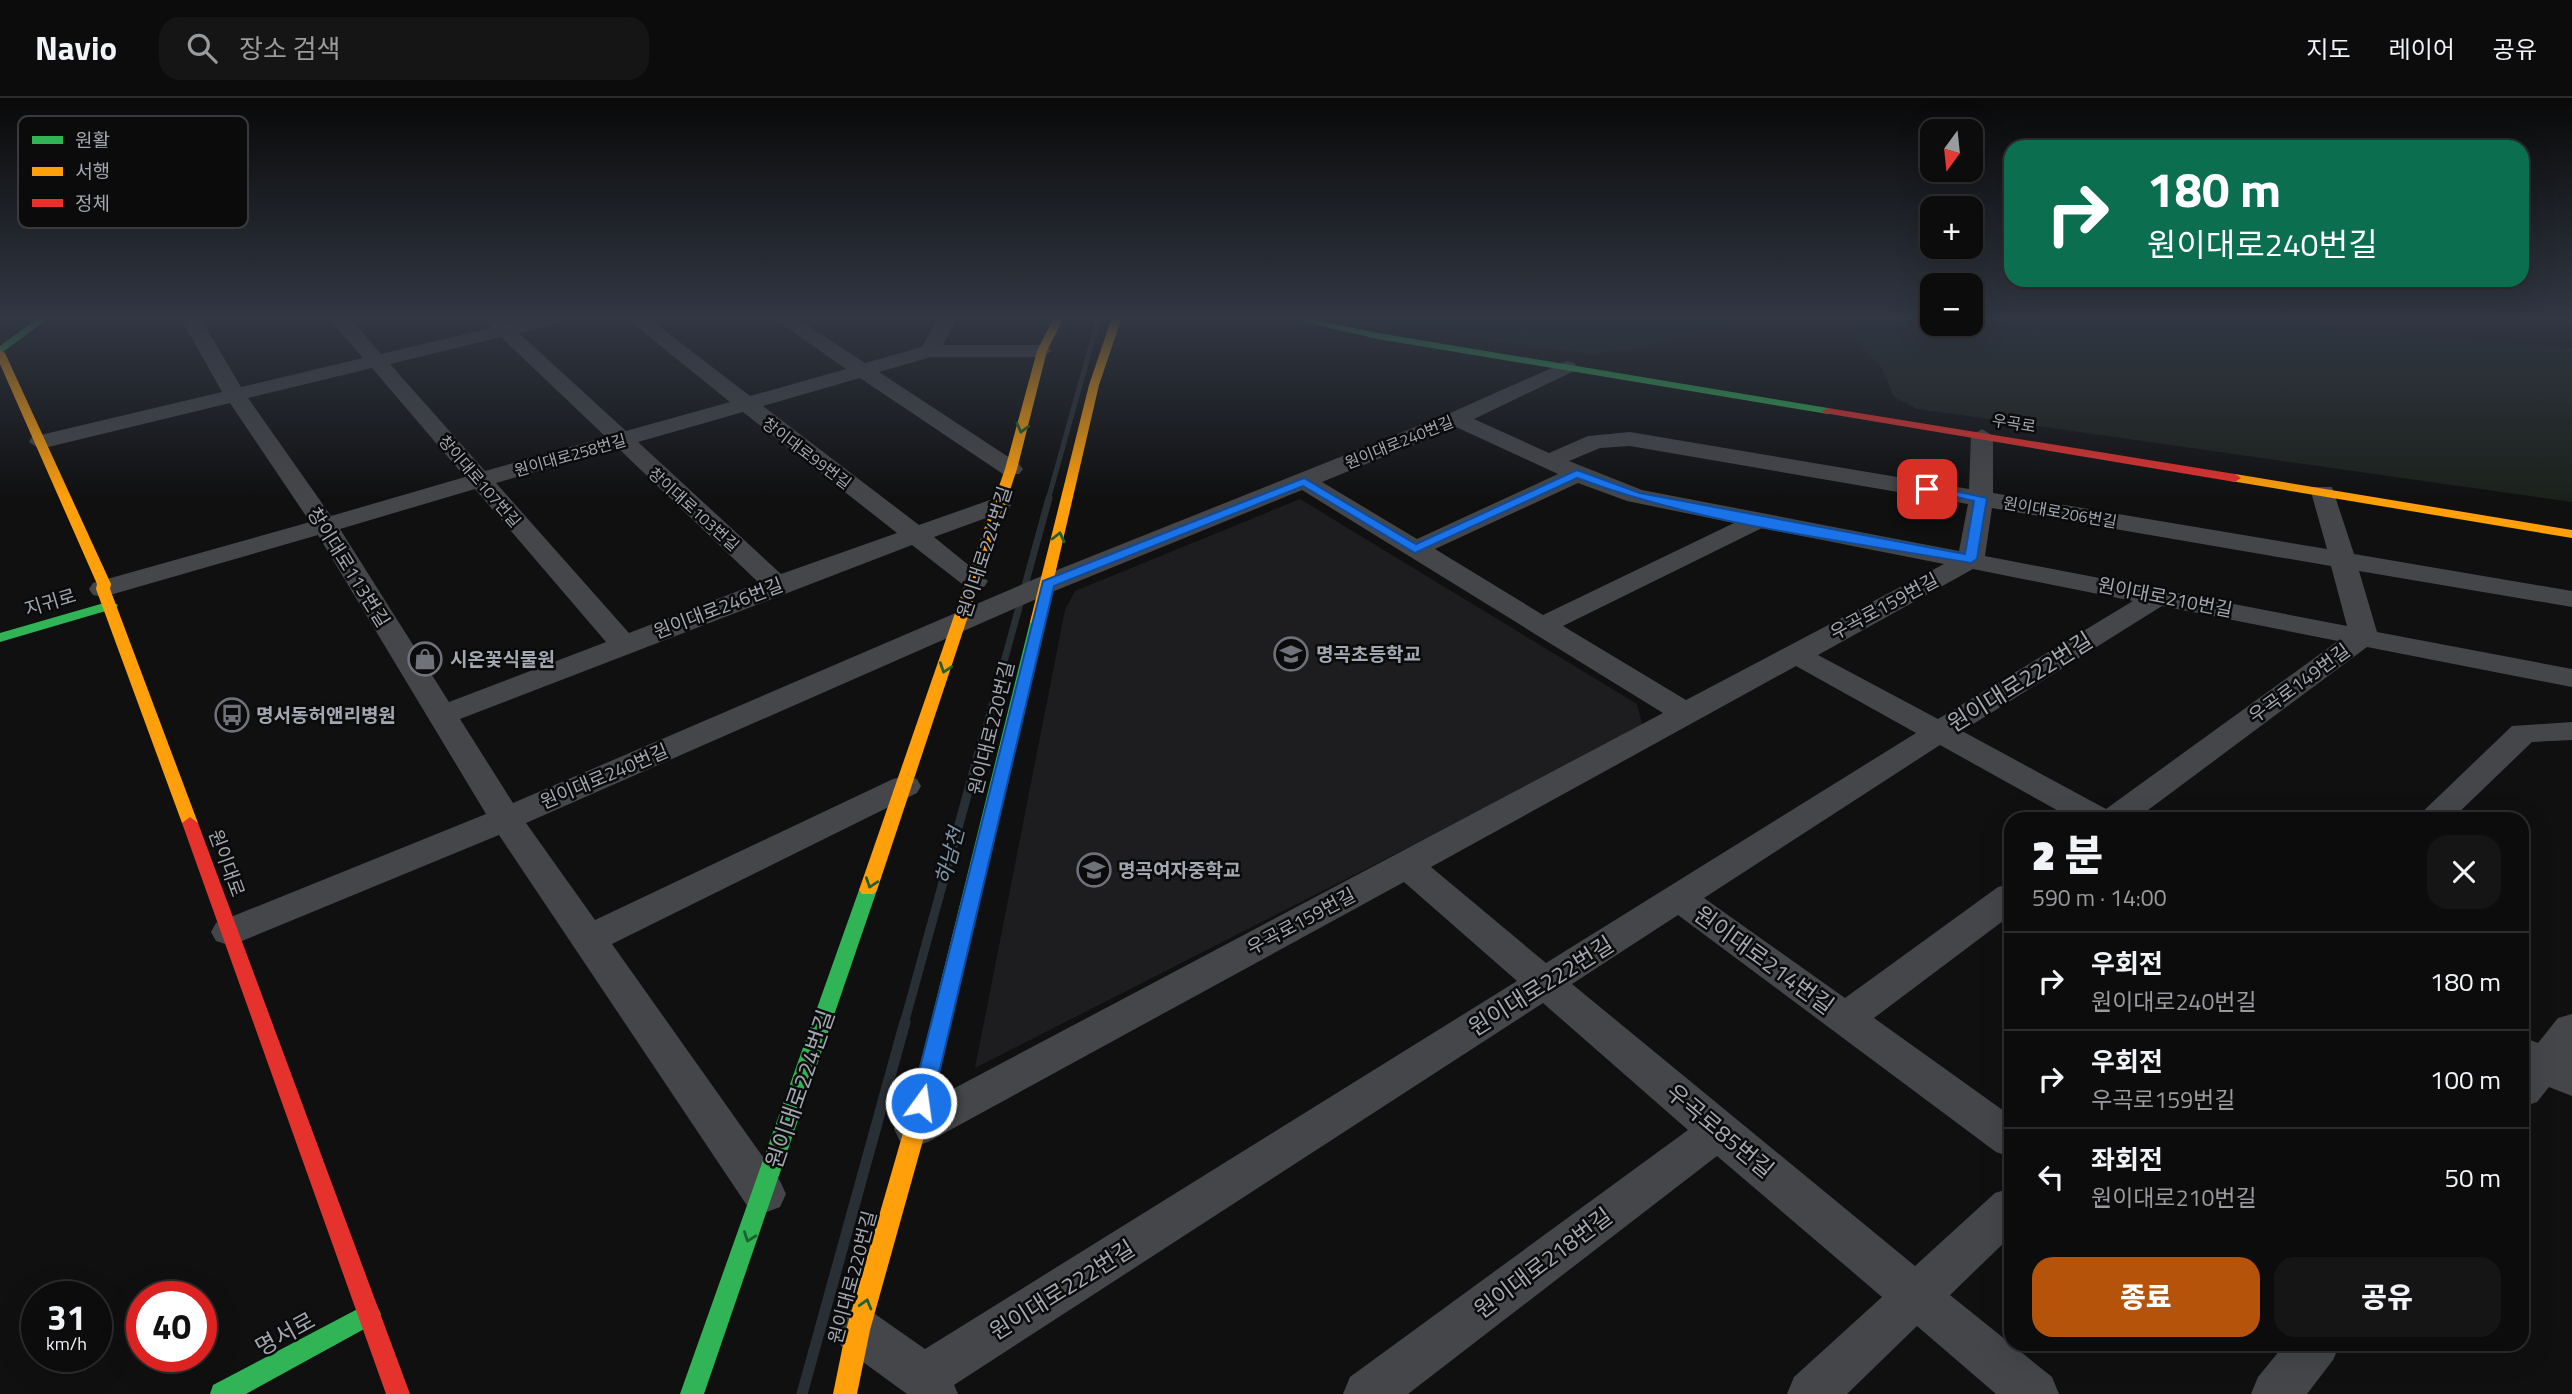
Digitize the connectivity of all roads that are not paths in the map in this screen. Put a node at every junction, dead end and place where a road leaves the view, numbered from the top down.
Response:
1 (11, 377) edge
2 (225, 377) edge
3 (307, 377) edge
4 (389, 377) edge
5 (553, 377) edge
6 (710, 377) edge
7 (834, 377) edge
8 (870, 377) edge
9 (1035, 377) edge
10 (1097, 377) edge
11 (1545, 377) edge
12 (1630, 377) edge
13 (235, 395) junction
14 (744, 405) junction
15 (1456, 419) junction
16 (1982, 436) junction
17 (40, 442) junction
18 (620, 442) junction
19 (1550, 461) junction
20 (1011, 469) junction
21 (1577, 474) junction
22 (480, 480) junction
23 (1304, 481) junction
24 (2323, 492) junction
25 (1981, 498) junction
26 (999, 505) junction
27 (1758, 522) junction
28 (324, 524) junction
29 (2572, 534) edge
30 (915, 535) junction
31 (1415, 549) junction
32 (1971, 559) junction
33 (2341, 561) junction
34 (975, 581) junction
35 (777, 585) junction
36 (1040, 588) junction
37 (2160, 596) junction
38 (107, 597) junction
39 (2572, 599) edge
40 (969, 619) junction
41 (1542, 626) junction
42 (2364, 635) junction
43 (0, 638) edge
44 (623, 644) junction
45 (1795, 654) junction
46 (2572, 678) edge
47 (1687, 714) junction
48 (440, 716) junction
49 (2572, 731) edge
50 (1939, 732) junction
51 (905, 786) junction
52 (2086, 812) edge
53 (2124, 812) edge
54 (2439, 812) edge
55 (506, 818) junction
56 (1407, 865) junction
57 (2004, 901) edge
58 (1685, 902) junction
59 (229, 932) junction
60 (589, 939) junction
61 (1548, 982) junction
62 (1846, 1018) junction
63 (2572, 1029) edge
64 (2540, 1072) edge
65 (915, 1129) junction
66 (1718, 1131) junction
67 (2004, 1134) edge
68 (2004, 1134) edge
69 (764, 1194) junction
70 (2004, 1214) edge
71 (1918, 1296) junction
72 (369, 1314) junction
73 (858, 1330) junction
74 (2310, 1351) edge
75 (929, 1386) edge
76 (222, 1394) edge
77 (398, 1394) edge
78 (692, 1394) edge
79 (845, 1394) edge
80 (1368, 1394) edge
81 (1812, 1394) edge
82 (2034, 1394) edge
83 (2276, 1394) edge

1 - 17 street, 원이대로
2 - 13 street, 창이대로113번길
3 - 13 street
4 - 22 street, 창이대로107번길
5 - 18 street, 창이대로103번길
6 - 14 street, 창이대로99번길
7 - 14 street, 원이대로258번길
8 - 20 street
9 -> 20 street, 원이대로224번길
36 -> 10 street, 원이대로220번길
11 - 15 street, 원이대로240번길
12 - 16 street, 우곡로
13 - 17 street
13 - 28 street, 창이대로113번길
14 - 18 street, 원이대로258번길
14 - 30 street, 창이대로99번길
15 - 19 street, 원이대로210번길
15 - 23 street, 원이대로240번길
16 - 24 street, 우곡로
16 - 25 street
17 - 38 street, 원이대로
18 - 22 street, 원이대로258번길
18 - 35 street, 창이대로103번길
19 - 21 street, 원이대로210번길
19 - 25 street, 원이대로206번길
20 - 26 street, 원이대로224번길
21 - 27 street, 원이대로210번길
21 - 31 street
22 - 28 street, 원이대로258번길
22 - 44 street, 창이대로107번길
23 - 31 street
23 - 36 street, 원이대로240번길
24 - 29 street, 우곡로
24 - 33 street, 우곡로149번길
25 - 32 street
25 - 33 street, 원이대로206번길
26 - 30 street, 원이대로246번길
26 - 34 street, 원이대로224번길
27 - 32 street, 원이대로210번길
27 - 41 street
28 - 38 street, 원이대로258번길
28 - 48 street, 창이대로113번길
30 - 34 street, 창이대로99번길
30 - 35 street, 원이대로246번길
31 - 41 street
32 - 37 street, 원이대로210번길
32 - 45 street, 우곡로159번길
33 - 39 street, 원이대로206번길
33 - 42 street, 우곡로149번길
34 - 40 street, 원이대로224번길
35 - 44 street, 원이대로246번길
36 - 40 street, 원이대로240번길
36 - 65 street, 원이대로220번길
37 - 42 street, 원이대로210번길
37 - 50 street, 원이대로222번길
38 - 43 street, 지귀로
38 - 59 street, 원이대로
40 -> 51 street, 원이대로224번길
40 - 55 street, 원이대로240번길
41 - 47 street
42 - 46 street, 원이대로210번길
42 - 53 street, 우곡로149번길
44 - 48 street, 원이대로246번길
45 - 47 street, 우곡로159번길
45 - 50 street
47 - 56 street, 우곡로159번길
48 - 55 street, 창이대로113번길
49 - 54 street
50 - 52 street
50 - 58 street, 원이대로222번길
51 - 60 street
51 -> 69 street, 원이대로224번길
55 - 59 street, 원이대로240번길
55 - 60 street, 원이대로224번길
56 - 61 street, 우곡로85번길
56 - 65 street, 우곡로159번길
57 - 62 street
58 - 61 street, 원이대로222번길
58 - 62 street, 원이대로214번길
58 - 67 street, 원이대로214번길
59 - 72 street, 원이대로
60 - 69 street, 원이대로224번길
61 - 66 street, 우곡로85번길
61 - 75 street, 원이대로222번길
62 - 68 street, 원이대로214번길
63 - 64 street
73 -> 65 street, 원이대로220번길
66 - 71 street, 우곡로85번길
66 - 80 street, 원이대로218번길
69 -> 78 street, 원이대로224번길
70 - 71 street
71 - 81 street
71 - 82 street, 우곡로85번길
72 - 76 street, 명서로
72 - 77 street, 원이대로
73 - 75 street
73 - 79 street, 원이대로220번길
74 - 83 street

